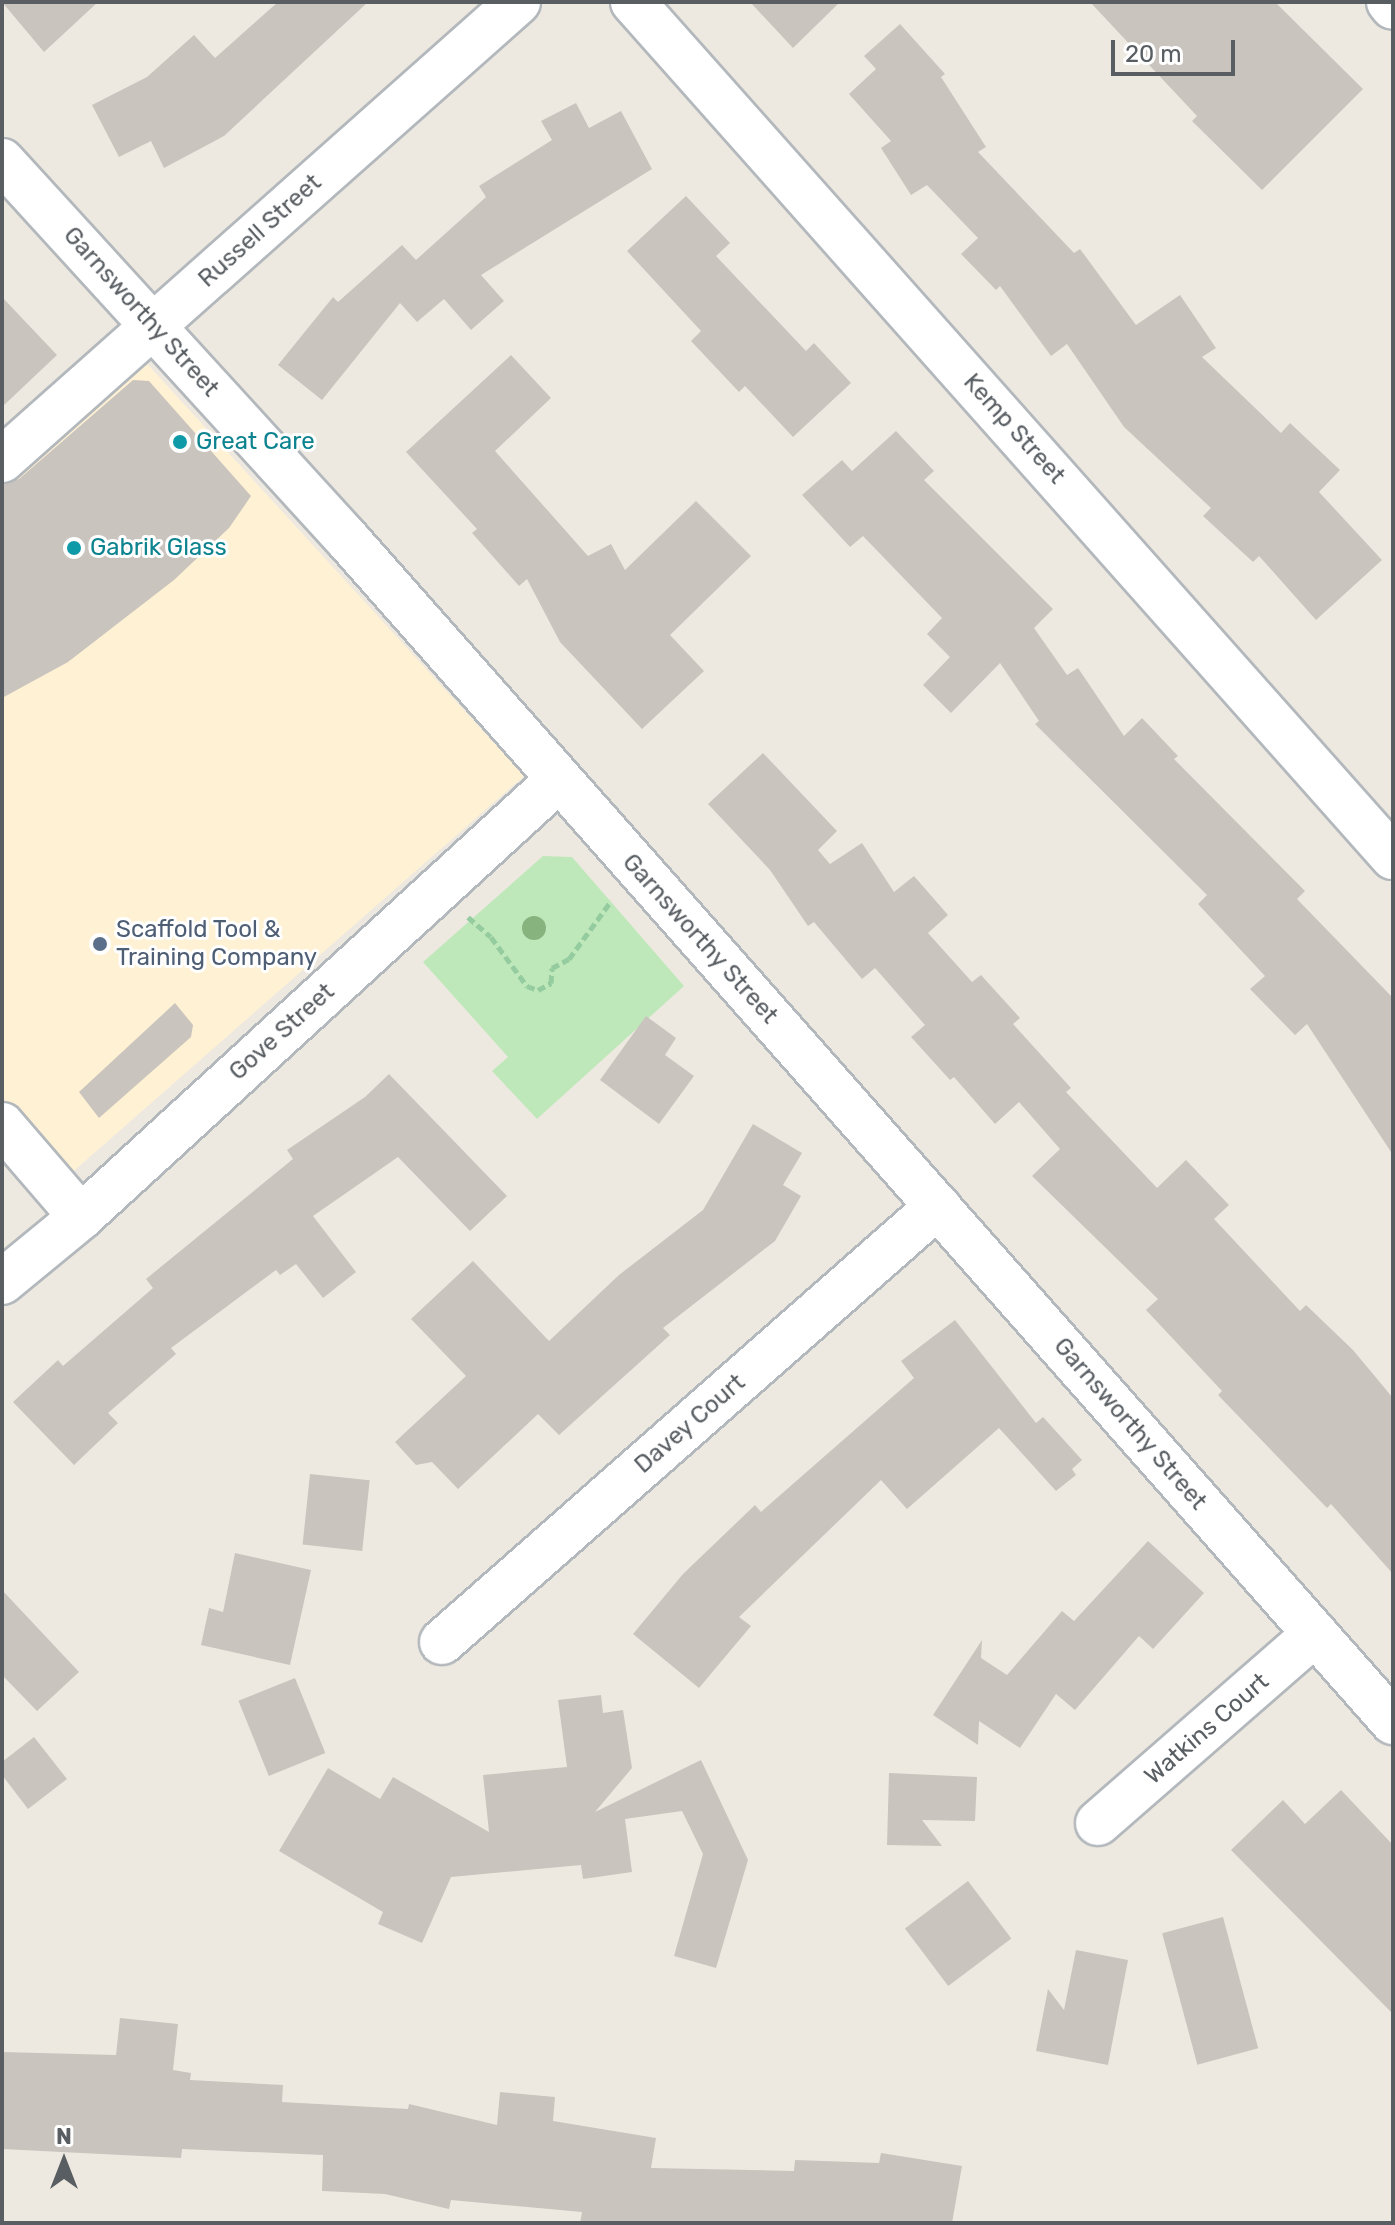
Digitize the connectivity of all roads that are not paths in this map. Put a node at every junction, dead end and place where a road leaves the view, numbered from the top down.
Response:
1 (518, 2) edge
2 (633, 2) edge
3 (1389, 2) edge
4 (1393, 7) edge
5 (2, 161) edge
6 (153, 325) junction
7 (2, 460) edge
8 (558, 780) junction
9 (1393, 857) edge
10 (2, 1125) edge
11 (938, 1206) junction
12 (81, 1217) junction
13 (2, 1282) edge
14 (1315, 1634) junction
15 (442, 1642) dead end
16 (1393, 1722) edge
17 (1098, 1823) dead end

1 - 6 street, Russell Street
2 - 9 street, Kemp Street
3 - 4 street
5 - 6 street, Garnsworthy Street
6 - 7 street, Russell Street
6 - 8 street, Garnsworthy Street
8 - 11 street, Garnsworthy Street
8 - 12 street, Gove Street
10 - 12 street
11 - 14 street, Garnsworthy Street
11 - 15 street, Davey Court
12 - 13 street, Gove Street
14 - 16 street, Garnsworthy Street
14 - 17 street, Watkins Court

